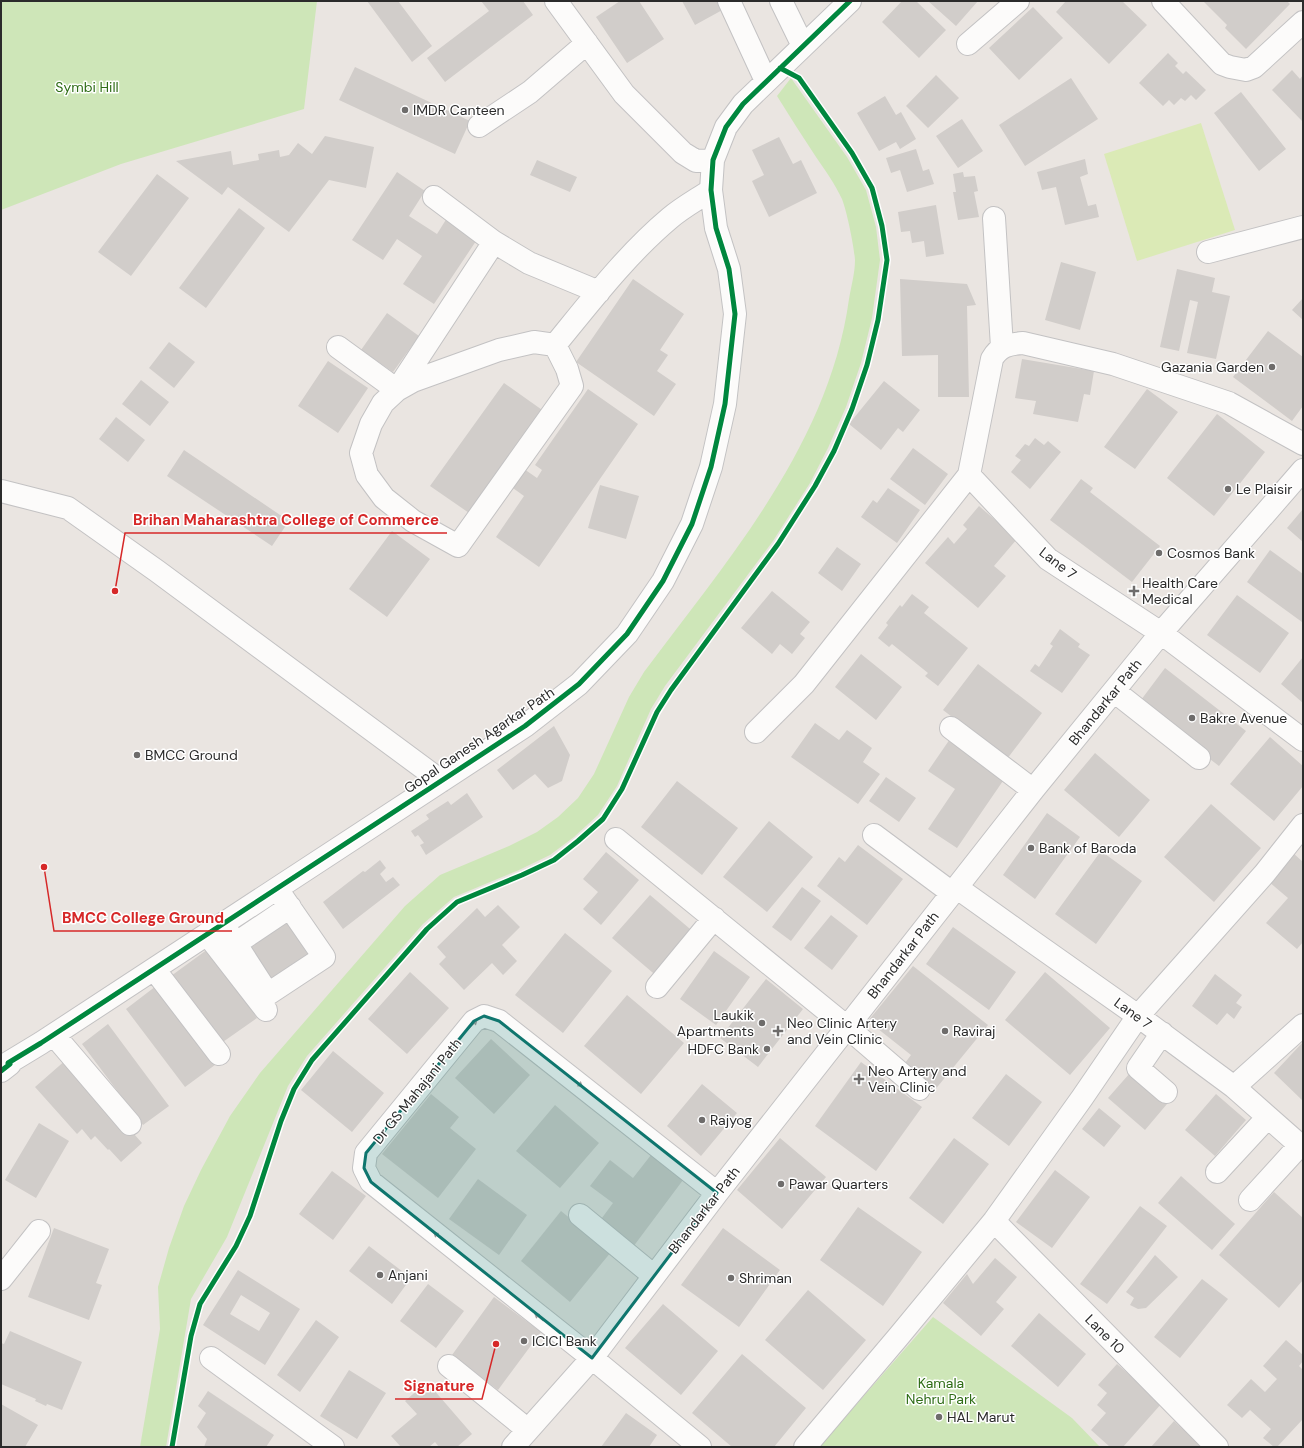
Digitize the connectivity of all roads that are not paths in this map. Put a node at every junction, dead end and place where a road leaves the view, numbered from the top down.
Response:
1 (556, 1) edge
2 (729, 1) edge
3 (781, 1) edge
4 (850, 1) edge
5 (1018, 1) edge
6 (1163, 1) edge
7 (1303, 22) edge
8 (587, 43) junction
9 (968, 44) dead end
10 (803, 46) junction
11 (766, 81) junction
12 (479, 126) dead end
13 (713, 160) junction
14 (711, 190) junction
15 (434, 197) dead end
16 (994, 218) dead end
17 (1303, 227) edge
18 (494, 242) junction
19 (1208, 252) dead end
20 (599, 292) junction
21 (555, 345) junction
22 (338, 347) dead end
23 (1002, 347) junction
24 (397, 390) junction
25 (1303, 444) edge
26 (1303, 470) edge
27 (969, 474) junction
28 (1, 491) edge
29 (1161, 633) junction
30 (1114, 691) junction
31 (951, 728) dead end
32 (756, 732) dead end
33 (1303, 740) edge
34 (1199, 758) dead end
35 (441, 781) junction
36 (1033, 790) junction
37 (1303, 826) edge
38 (874, 835) dead end
39 (616, 839) dead end
40 (277, 889) junction
41 (954, 890) junction
42 (248, 908) junction
43 (290, 908) junction
44 (714, 918) junction
45 (261, 927) junction
46 (215, 929) junction
47 (235, 944) junction
48 (154, 969) junction
49 (657, 987) dead end
50 (266, 1010) dead end
51 (1138, 1016) junction
52 (1303, 1025) edge
53 (847, 1027) junction
54 (1162, 1033) junction
55 (54, 1035) junction
56 (220, 1054) dead end
57 (3, 1064) edge
58 (1234, 1087) junction
59 (919, 1089) dead end
60 (1166, 1092) dead end
61 (1268, 1117) junction
62 (130, 1124) dead end
63 (1302, 1147) edge
64 (1217, 1172) dead end
65 (717, 1193) junction
66 (1250, 1200) dead end
67 (580, 1215) dead end
68 (994, 1221) junction
69 (39, 1231) dead end
70 (654, 1276) junction
71 (1, 1279) edge
72 (211, 1358) dead end
73 (592, 1358) junction
74 (449, 1366) dead end
75 (528, 1430) junction
76 (333, 1447) edge
77 (513, 1447) edge
78 (700, 1447) edge
79 (805, 1447) edge
80 (1217, 1447) edge

1 - 8 street
2 - 11 street
3 - 10 street
4 - 10 street, Gopal Ganesh Agarkar Path
5 - 9 street
6 - 7 street
8 - 12 street
8 - 13 street
10 - 11 street, Gopal Ganesh Agarkar Path
11 - 13 street, Gopal Ganesh Agarkar Path
13 - 14 street, Gopal Ganesh Agarkar Path
14 - 20 street
14 - 35 street, Gopal Ganesh Agarkar Path
15 - 18 street
16 - 23 street
17 - 19 street
18 - 20 street
18 - 24 street
20 - 21 street
21 - 24 street
21 - 24 street
22 - 24 street
23 - 25 street
23 - 27 street
26 - 29 street, Bhandarkar Path
27 - 29 street, Lane 7
27 - 32 street
28 - 35 street
29 - 30 street, Bhandarkar Path
29 - 33 street, Lane 7
30 - 34 street
30 - 36 street, Bhandarkar Path
31 - 36 street
35 - 40 street, Gopal Ganesh Agarkar Path
36 - 41 street, Bhandarkar Path
37 - 51 street
38 - 41 street, Lane 7
39 - 44 street
40 - 42 street, Gopal Ganesh Agarkar Path
40 - 43 street
41 - 51 street, Lane 7
41 - 53 street, Bhandarkar Path
42 - 45 street
42 - 46 street, Gopal Ganesh Agarkar Path
43 - 45 street
43 - 47 street
44 - 49 street
44 - 53 street
45 - 47 street
46 - 47 street
46 - 48 street, Gopal Ganesh Agarkar Path
46 - 50 street
48 - 55 street, Gopal Ganesh Agarkar Path
48 - 56 street
51 - 54 street, Lane 7
51 - 68 street
52 - 58 street
53 - 59 street
53 - 65 street, Bhandarkar Path
54 - 58 street, Lane 7
54 - 60 street
55 - 57 street, Gopal Ganesh Agarkar Path
55 - 62 street
58 - 61 street, Lane 7
61 - 63 street, Lane 7
61 - 64 street
63 - 66 street
65 - 70 street, Bhandarkar Path
73 -> 65 street, Dr GS Mahajani Path
67 - 70 street
68 - 79 street
68 - 80 street, Lane 10
69 - 71 street
70 - 73 street, Bhandarkar Path
72 - 76 street
73 - 75 street, Bhandarkar Path
73 - 78 street, Dr GS Mahajani Path
74 - 75 street
75 - 77 street, Bhandarkar Path

